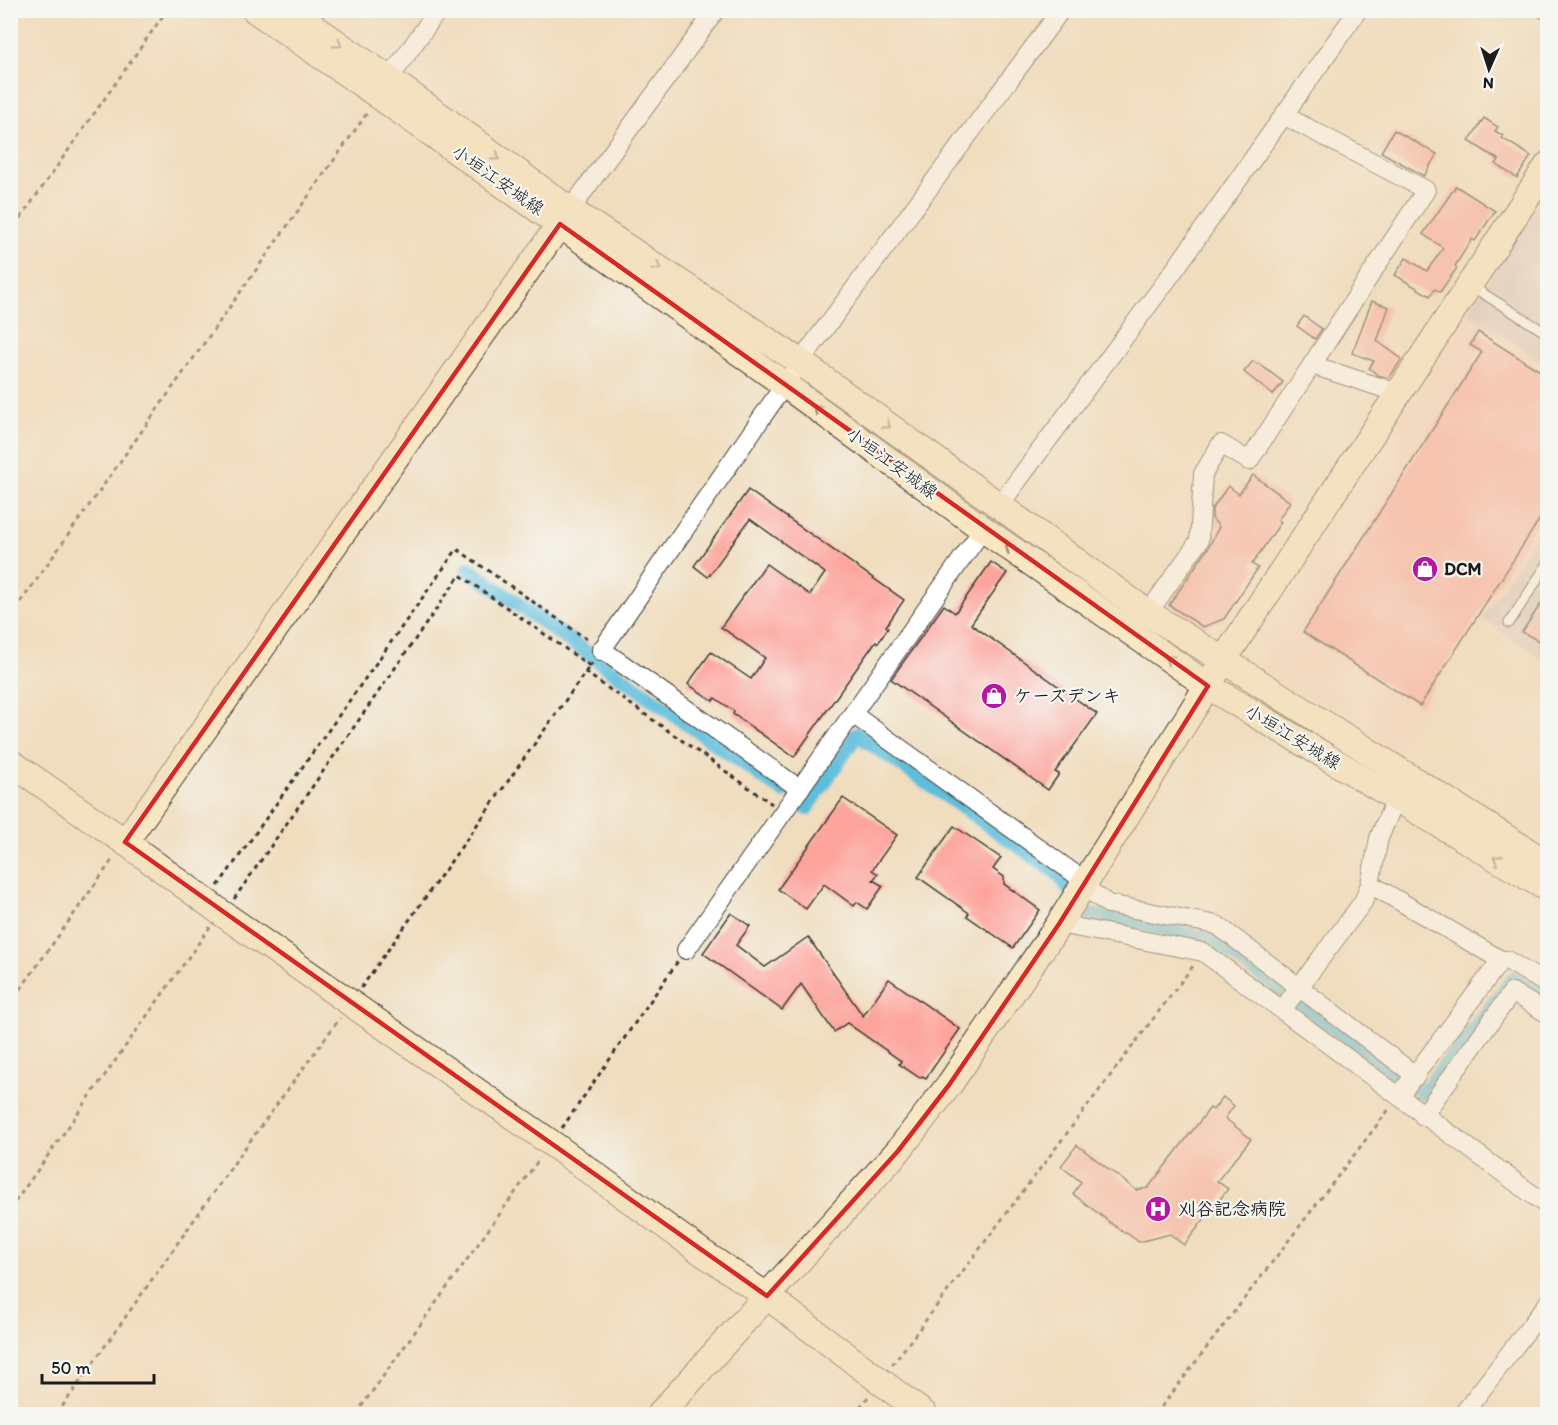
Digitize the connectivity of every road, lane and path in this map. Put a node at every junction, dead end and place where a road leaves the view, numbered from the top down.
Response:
1 (167, 10) edge
2 (255, 10) edge
3 (289, 10) edge
4 (438, 10) edge
5 (716, 10) edge
6 (1061, 10) edge
7 (1358, 10) edge
8 (384, 88) junction
9 (1285, 116) junction
10 (1548, 165) edge
11 (565, 217) junction
12 (10, 233) edge
13 (1470, 286) junction
14 (1548, 334) edge
15 (800, 362) junction
16 (1312, 365) junction
17 (785, 385) junction
18 (1398, 393) junction
19 (998, 507) junction
20 (983, 529) junction
21 (1548, 563) edge
22 (1148, 613) junction
23 (10, 616) edge
24 (1509, 623) dead end
25 (595, 658) junction
26 (1223, 661) junction
27 (585, 672) junction
28 (1208, 686) junction
29 (854, 715) junction
30 (10, 762) edge
31 (800, 789) junction
32 (1396, 798) junction
33 (783, 812) junction
34 (125, 842) junction
35 (1548, 864) edge
36 (1370, 884) junction
37 (1084, 885) junction
38 (1548, 889) edge
39 (215, 908) junction
40 (1059, 923) junction
41 (686, 950) joint
42 (1203, 952) junction
43 (1501, 960) junction
44 (1548, 985) edge
45 (1299, 988) junction
46 (351, 1003) junction
47 (10, 1004) edge
48 (1283, 1010) junction
49 (1548, 1014) edge
50 (1415, 1076) junction
51 (1399, 1097) junction
52 (1423, 1116) junction
53 (551, 1143) junction
54 (1548, 1206) edge
55 (10, 1209) edge
56 (767, 1296) junction
57 (1548, 1303) edge
58 (880, 1381) junction
59 (57, 1414) edge
60 (356, 1414) edge
61 (660, 1414) edge
62 (854, 1414) edge
63 (924, 1414) edge
64 (1156, 1414) edge
65 (1463, 1414) edge

1 - 12 path
2 - 8 street, 小垣江安城線
3 -> 8 street, 小垣江安城線
4 - 8 street
5 - 11 street
6 - 15 street
7 - 9 street
8 - 11 street, 小垣江安城線
8 - 23 path
9 - 16 street
9 - 19 street
10 - 13 street
11 -> 15 street, 小垣江安城線
11 - 17 street, 小垣江安城線
11 - 34 street
13 - 14 lane
13 - 18 street
15 - 17 street
15 -> 19 street, 小垣江安城線
16 - 18 street
16 - 22 street
20 -> 17 street, 小垣江安城線
17 - 25 street
18 - 26 street
19 - 22 street, 小垣江安城線
28 -> 20 street, 小垣江安城線
20 - 29 street
21 - 24 lane
22 - 26 street, 小垣江安城線
25 - 27 path
25 - 31 street
25 - 39 path
25 - 39 path
26 - 28 street
26 - 35 street, 小垣江安城線
27 - 33 path
27 - 46 path
28 - 32 street, 小垣江安城線
28 - 37 street
29 - 31 street
29 - 37 street
30 - 34 street
31 - 33 street
32 - 36 street
38 -> 32 street, 小垣江安城線
33 - 41 street
34 - 39 street
34 - 47 path
36 - 43 street
36 - 45 street
37 - 40 street
37 - 45 street
39 - 46 street
39 - 55 path
40 - 42 street
40 - 56 street
41 - 53 path
42 - 48 street
42 - 58 path
43 - 44 street
43 - 50 street
45 - 48 street
45 - 50 street
46 - 53 street
46 - 59 path
48 - 51 street
49 - 52 street
50 - 51 street
51 - 52 street
51 - 64 path
52 - 54 street
53 - 56 street
53 - 60 path
56 - 58 street
56 - 61 street
57 - 65 street
58 - 62 path
58 - 63 street

